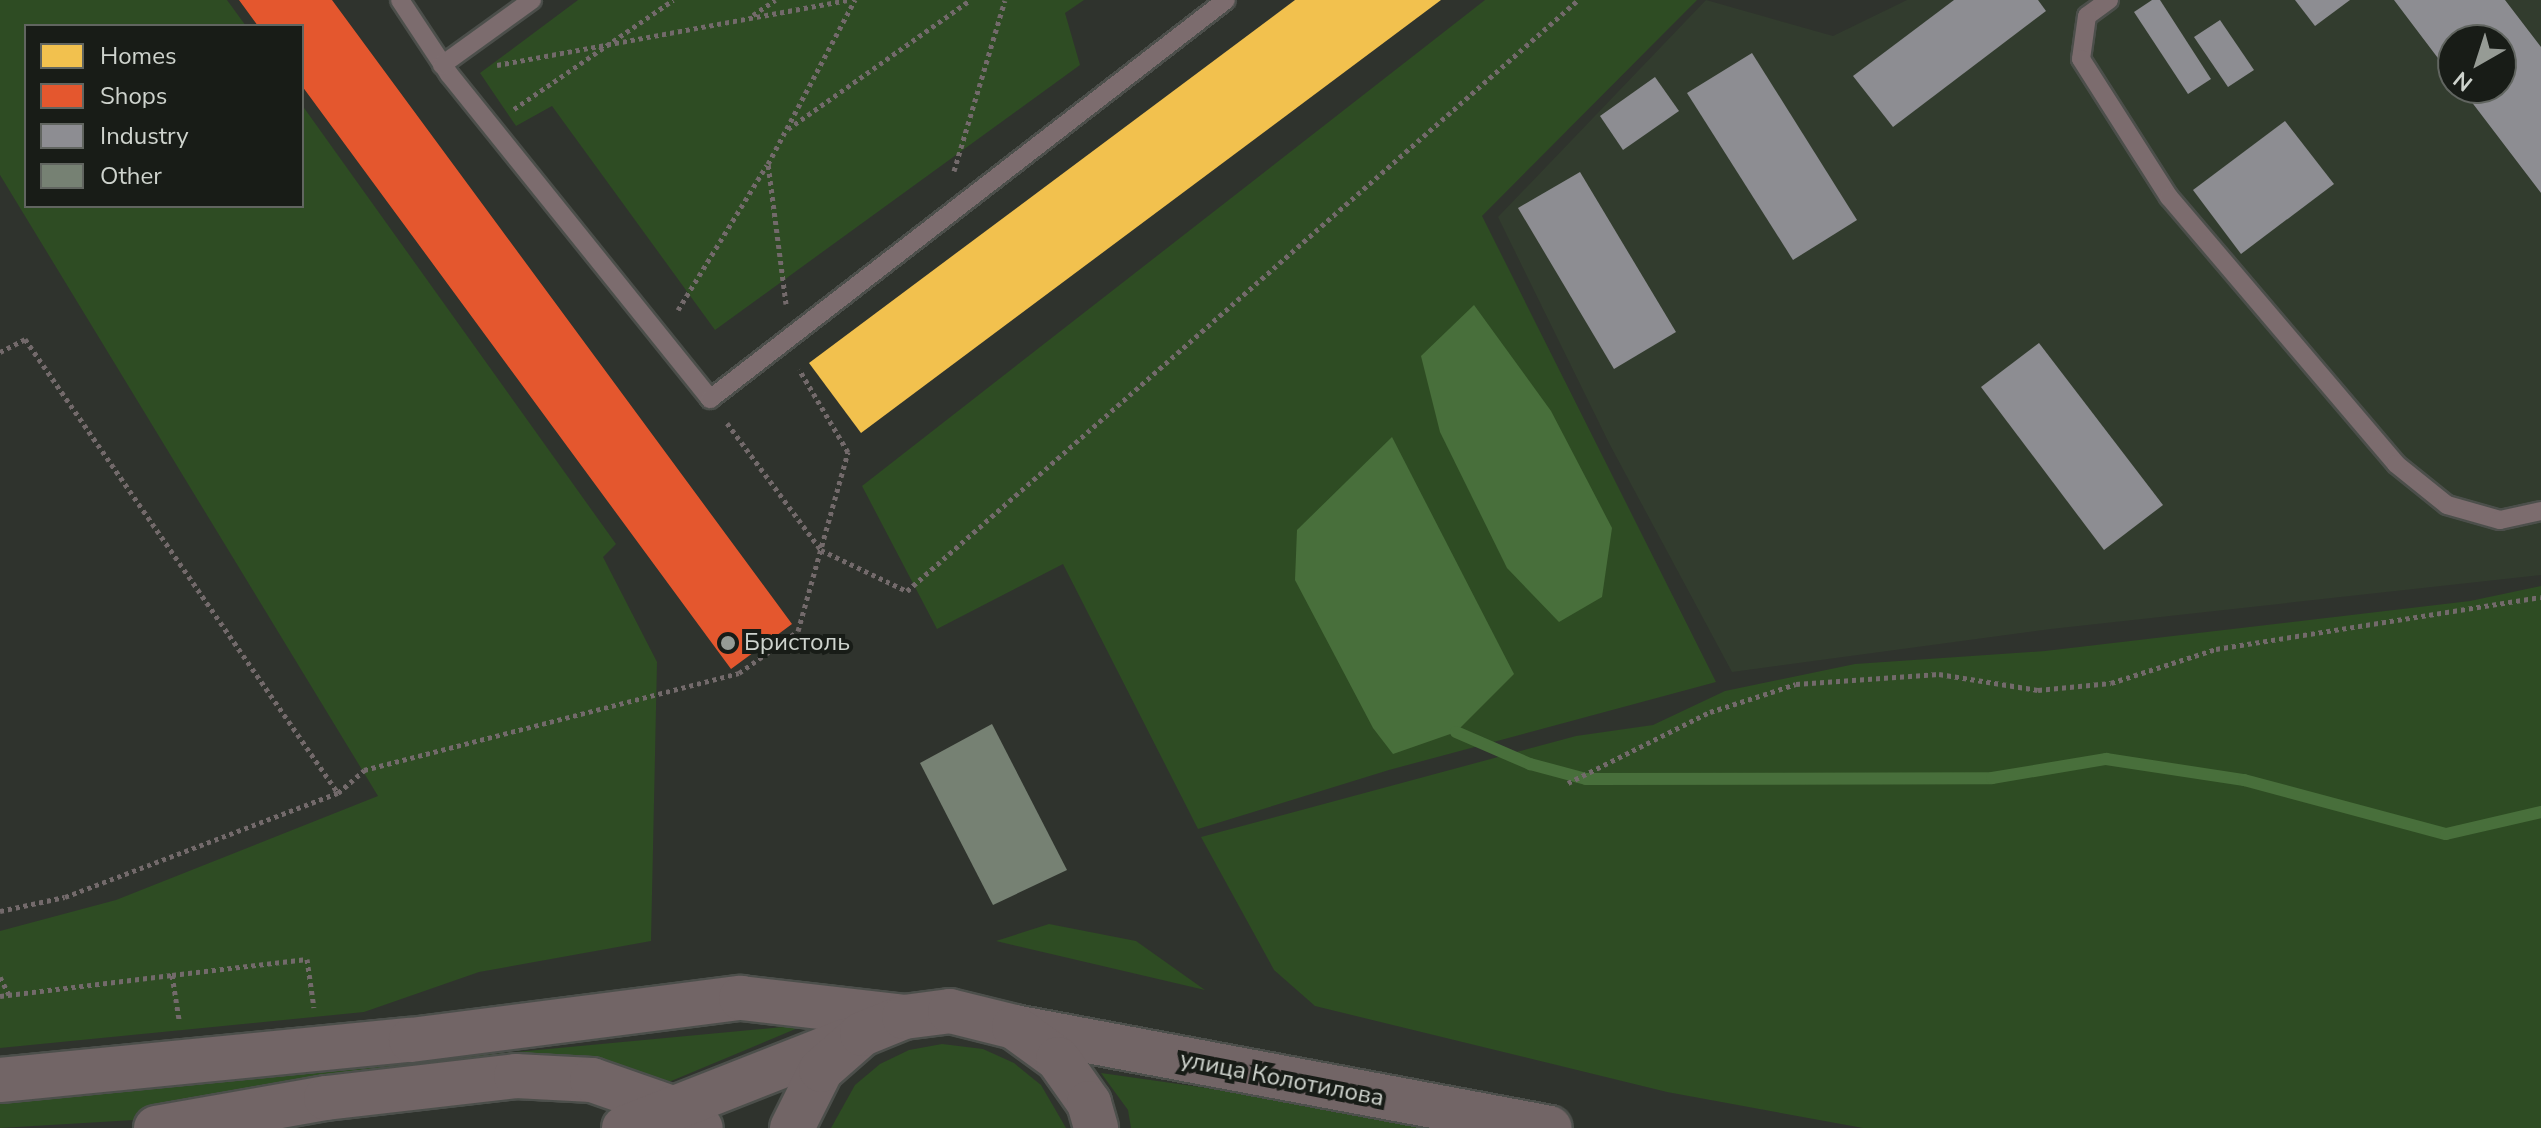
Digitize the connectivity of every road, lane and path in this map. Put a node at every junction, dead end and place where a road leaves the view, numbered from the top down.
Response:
1 (400, 0) edge
2 (532, 0) edge
3 (673, 0) edge
4 (775, 0) edge
5 (849, 0) edge
6 (970, 0) edge
7 (1005, 0) edge
8 (1226, 0) edge
9 (1578, 0) edge
10 (2109, 0) edge
11 (749, 18) junction
12 (607, 45) junction
13 (445, 70) junction
14 (489, 124) junction
15 (785, 131) dead end
16 (768, 164) dead end
17 (943, 219) junction
18 (661, 338) junction
19 (0, 352) edge
20 (710, 399) junction
21 (2541, 511) edge
22 (2541, 597) edge
23 (692, 687) dead end
24 (1568, 783) dead end
25 (338, 793) junction
26 (0, 911) edge
27 (172, 975) junction
28 (0, 977) edge
29 (9, 995) junction
30 (0, 996) edge
31 (904, 1017) junction
32 (1014, 1027) junction
33 (862, 1034) junction
34 (321, 1048) junction
35 (186, 1063) junction
36 (0, 1080) edge
37 (686, 1118) edge
38 (156, 1128) edge
39 (624, 1128) edge
40 (792, 1128) edge
41 (1096, 1128) edge
42 (1550, 1128) edge

1 - 13 lane
2 - 13 lane
3 - 12 path
4 - 11 path
5 - 11 path
6 - 15 path
7 - 17 path
8 - 17 lane
9 - 20 path
10 - 21 lane
11 - 12 path
12 - 13 path
12 - 14 path
13 - 14 lane
14 - 18 lane
16 - 18 path
17 - 20 lane
18 - 20 lane
19 - 25 path
22 - 24 path
23 - 25 path
25 - 26 path
27 - 29 path
27 - 34 path
27 - 35 path
28 - 29 path
29 - 30 path
31 - 32 main road, улица Колотилова
31 - 33 main road, улица Колотилова
31 - 34 main road
32 - 41 main road, улица Колотилова
32 - 42 main road, улица Колотилова
33 - 37 main road, улица Колотилова
33 - 40 main road, улица Колотилова
34 - 35 main road
35 - 36 main road
37 - 38 main road
37 - 39 main road, улица Колотилова

